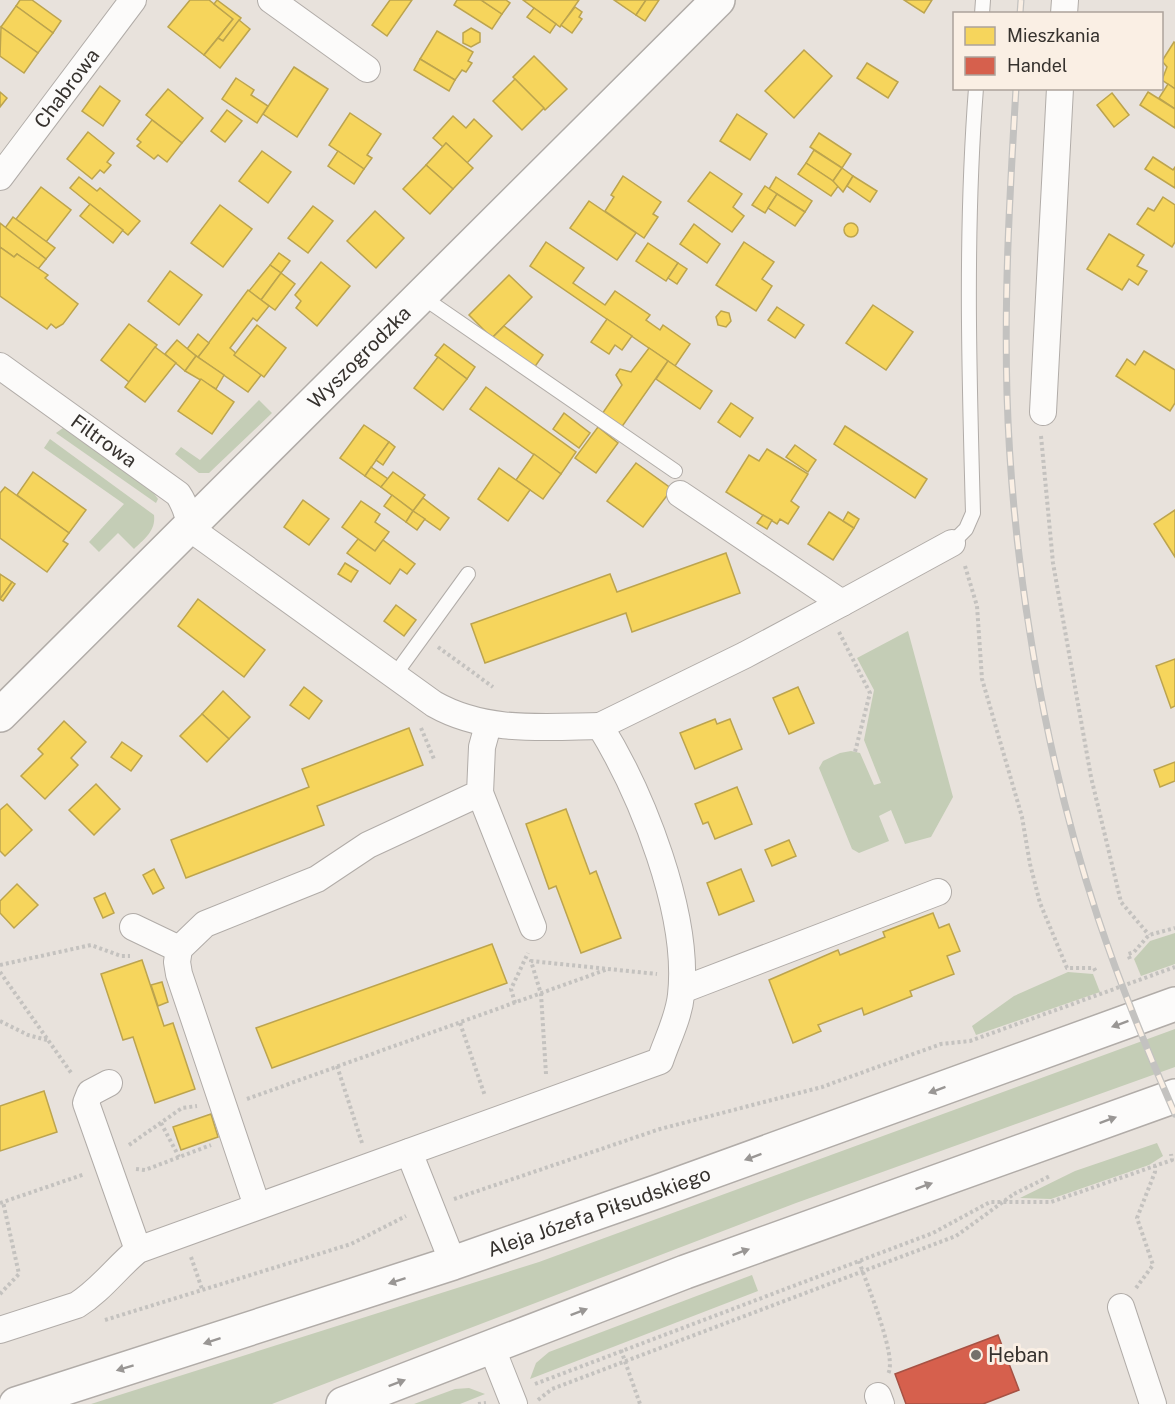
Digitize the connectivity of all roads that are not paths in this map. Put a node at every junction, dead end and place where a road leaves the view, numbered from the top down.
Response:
1 (133, 0) edge
2 (271, 0) edge
3 (718, 0) edge
4 (368, 69) dead end
5 (976, 90) edge
6 (1060, 90) edge
7 (0, 177) edge
8 (421, 296) junction
9 (0, 366) edge
10 (1043, 412) road end
11 (677, 483) joint
12 (189, 526) junction
13 (952, 543) joint
14 (468, 574) dead end
15 (835, 606) junction
16 (394, 676) junction
17 (0, 715) edge
18 (488, 725) junction
19 (600, 726) junction
20 (480, 793) junction
21 (938, 892) dead end
22 (133, 927) dead end
23 (533, 927) dead end
24 (179, 949) junction
25 (682, 990) junction
26 (1175, 1004) edge
27 (109, 1083) dead end
28 (1175, 1096) edge
29 (410, 1152) junction
30 (257, 1206) junction
31 (138, 1250) junction
32 (453, 1263) junction
33 (1121, 1307) road end
34 (0, 1330) edge
35 (491, 1346) junction
36 (518, 1401) edge
37 (16, 1404) edge
38 (343, 1404) edge
39 (1153, 1404) edge

1 - 7 street, Chabrowa
2 - 4 street
3 - 8 main road, Wyszogrodzka
5 - 13 lane
6 - 10 street
8 - 11 lane
8 - 12 main road, Wyszogrodzka
9 - 12 street, Filtrowa
11 - 15 street
12 - 16 street
12 - 17 main road, Wyszogrodzka
13 - 15 street
14 - 16 lane
15 - 19 street
16 - 18 street
18 - 19 street
18 - 20 street
19 - 25 street
20 - 23 street
20 - 24 street
21 - 25 street
22 - 24 street
24 - 30 street
25 - 29 street
26 -> 32 main road, Aleja Józefa Piłsudskiego
27 - 31 street
35 -> 28 main road
29 - 30 street
29 - 32 street
30 - 31 street
31 - 34 street
32 -> 37 main road, Aleja Józefa Piłsudskiego
33 - 39 street
35 - 36 street
38 -> 35 main road

